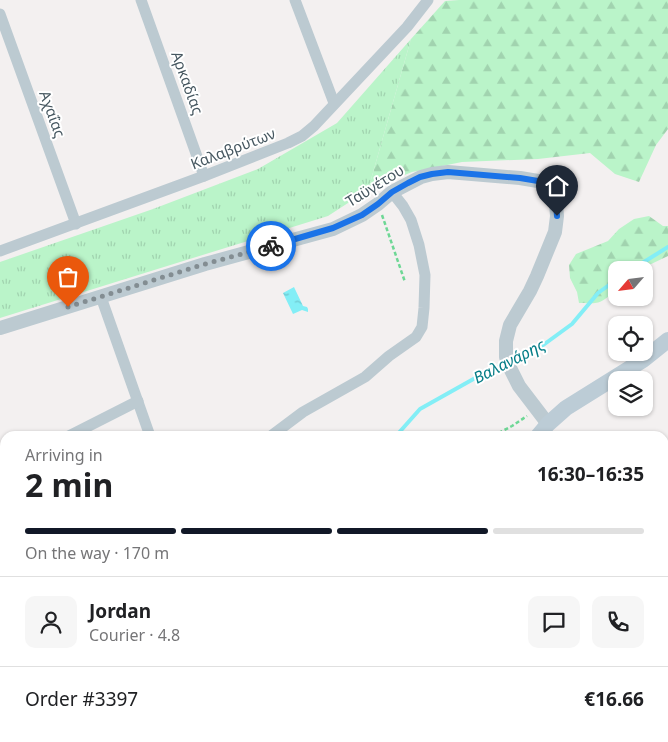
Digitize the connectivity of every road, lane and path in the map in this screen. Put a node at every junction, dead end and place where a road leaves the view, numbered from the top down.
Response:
1 (141, 0) edge
2 (295, 0) edge
3 (428, 0) edge
4 (0, 14) edge
5 (334, 103) junction
6 (204, 176) junction
7 (392, 192) junction
8 (378, 204) junction
9 (76, 224) junction
10 (0, 251) edge
11 (405, 282) dead end
12 (101, 297) junction
13 (0, 328) edge
14 (668, 340) edge
15 (138, 401) junction
16 (536, 409) junction
17 (543, 430) edge
18 (79, 431) edge
19 (148, 431) edge
20 (278, 431) edge
21 (502, 431) edge

1 - 6 street, Αρκαδίας
2 - 5 street
3 - 5 street, Καλαβρύτων
4 - 9 street, Αχαΐας
5 - 6 street, Καλαβρύτων
6 - 9 street, Καλαβρύτων
7 - 8 street, Ταϋγέτου
7 - 16 street, Ταϋγέτου
7 - 20 street
8 - 11 path
8 - 12 street, Ταϋγέτου
9 - 10 street, Καλαβρύτων
12 - 13 street, Ταϋγέτου
12 - 15 street
14 - 17 main road
15 - 18 street
15 - 19 street
16 - 17 street, Ταϋγέτου
16 - 21 path

